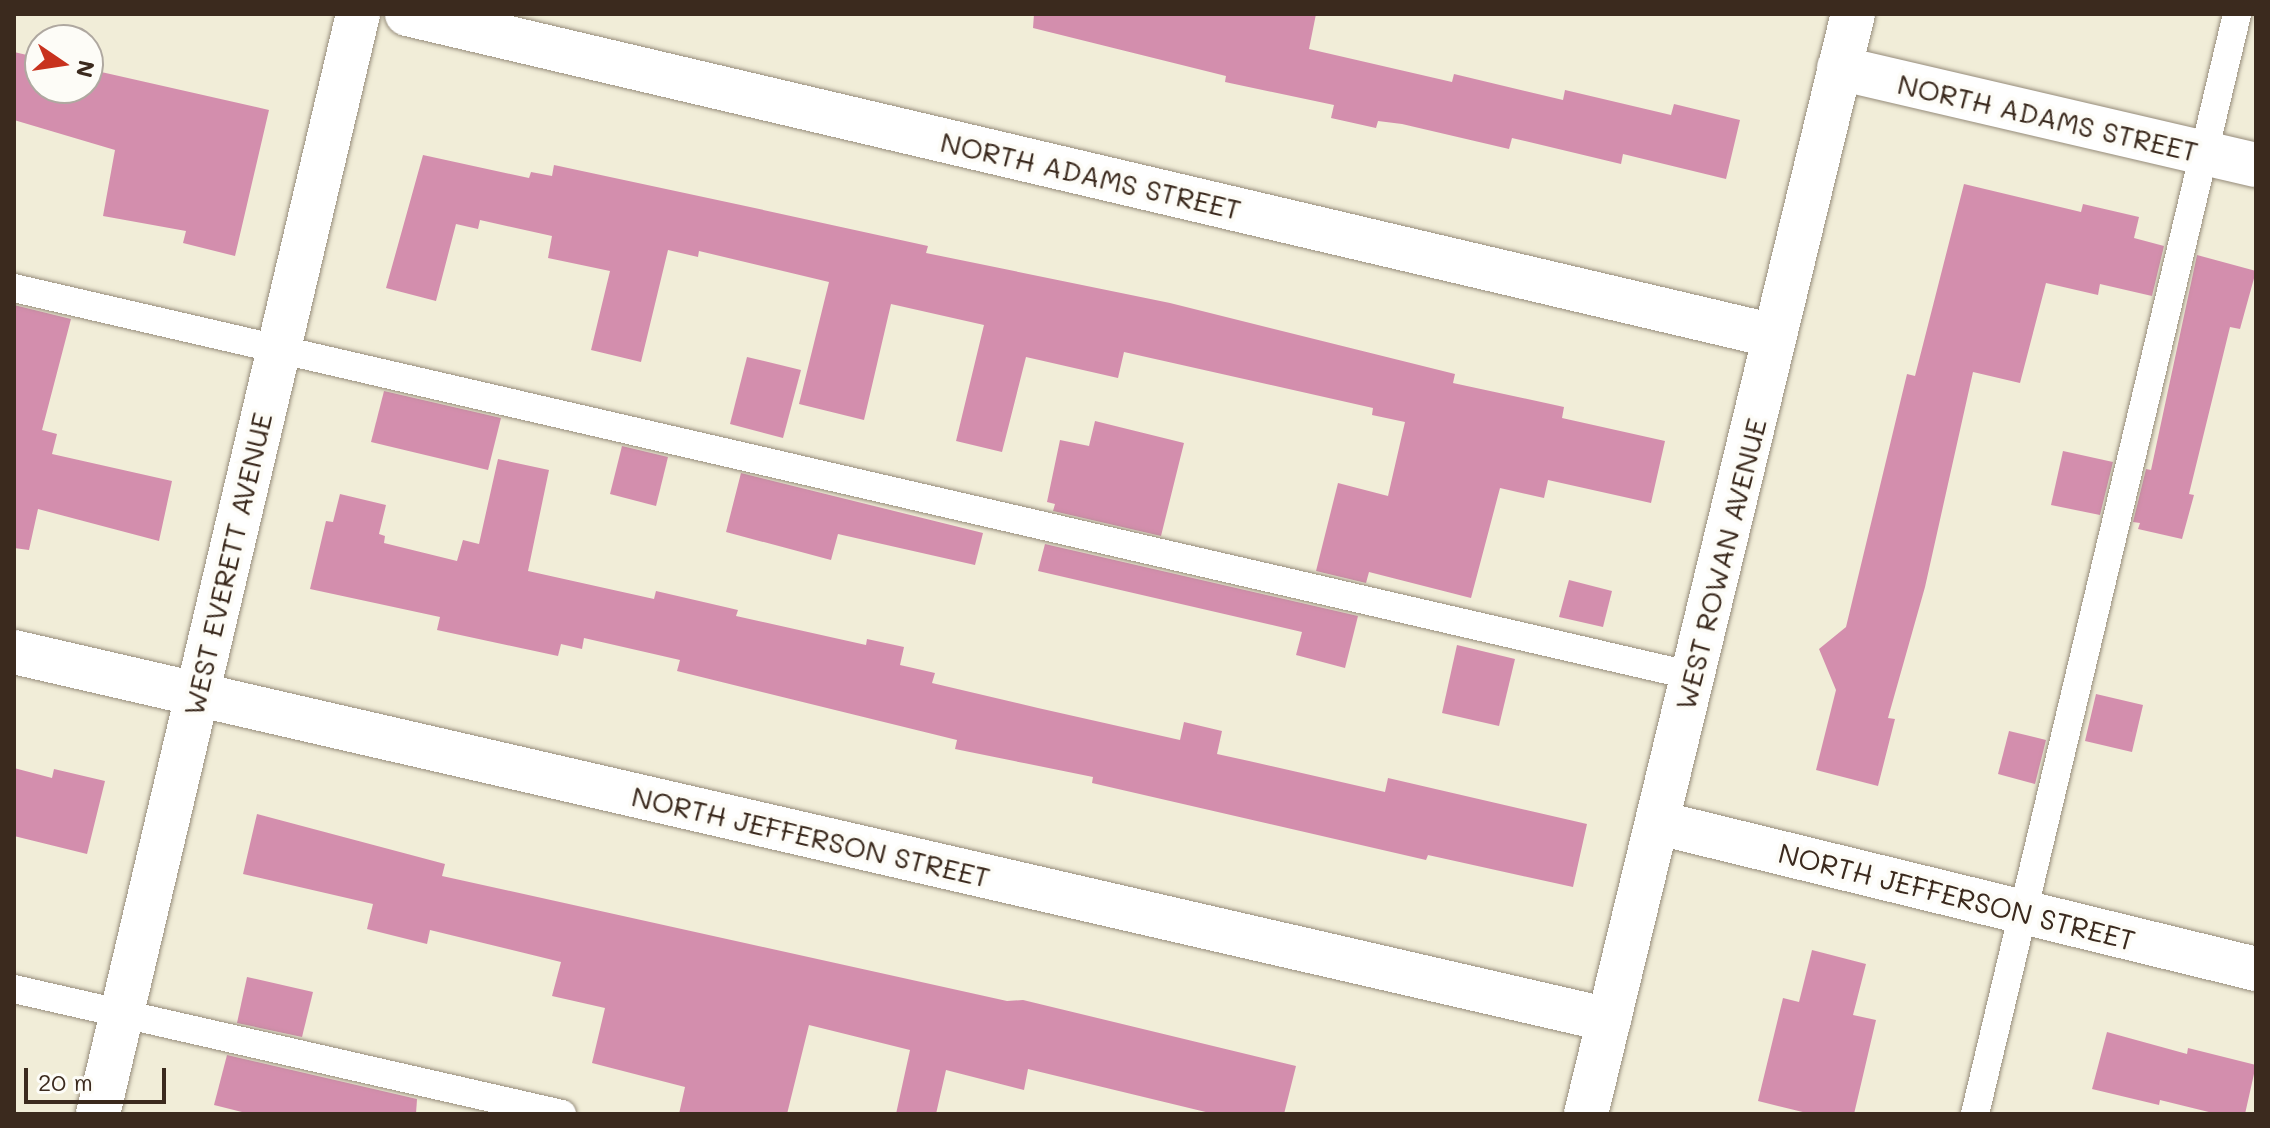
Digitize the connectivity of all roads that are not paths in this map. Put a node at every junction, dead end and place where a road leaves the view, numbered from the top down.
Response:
1 (358, 14) edge
2 (407, 14) edge
3 (1853, 14) edge
4 (2237, 14) edge
5 (1839, 68) junction
6 (2205, 154) junction
7 (2256, 165) edge
8 (14, 288) edge
9 (1775, 336) junction
10 (277, 350) junction
11 (14, 652) edge
12 (1693, 676) junction
13 (196, 694) junction
14 (1659, 823) junction
15 (2022, 911) junction
16 (2256, 969) edge
17 (14, 989) edge
18 (121, 1013) junction
19 (1609, 1020) junction
20 (98, 1114) edge
21 (562, 1114) edge
22 (1586, 1114) edge
23 (1975, 1114) edge

1 - 10 street, WEST EVERETT AVENUE
2 - 9 street, NORTH ADAMS STREET
3 - 5 street, WEST ROWAN AVENUE
4 - 6 lane
5 - 6 street, NORTH ADAMS STREET
5 - 9 street, WEST ROWAN AVENUE
6 - 7 street, NORTH ADAMS STREET
6 - 15 lane
8 - 10 lane
9 - 12 street, WEST ROWAN AVENUE
10 - 12 lane
10 - 13 street, WEST EVERETT AVENUE
11 - 13 street, NORTH JEFFERSON STREET
12 - 14 street, WEST ROWAN AVENUE
13 - 18 street, WEST EVERETT AVENUE
13 - 19 street, NORTH JEFFERSON STREET
14 - 15 street, NORTH JEFFERSON STREET
14 - 19 street, WEST ROWAN AVENUE
15 - 16 street, NORTH JEFFERSON STREET
15 - 23 lane
17 - 18 lane
18 - 20 street, WEST EVERETT AVENUE
18 - 21 lane
19 - 22 street, WEST ROWAN AVENUE

